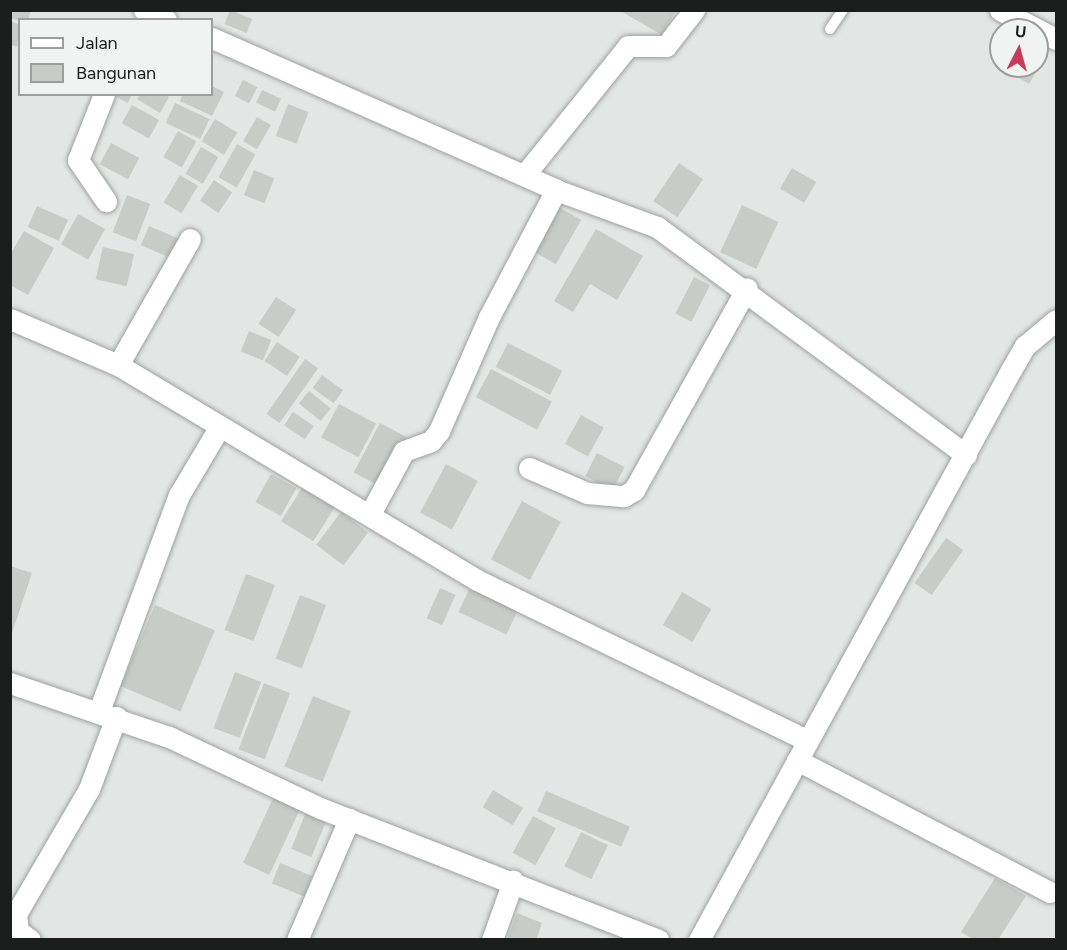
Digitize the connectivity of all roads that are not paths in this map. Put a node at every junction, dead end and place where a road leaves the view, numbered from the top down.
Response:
1 (144, 10) edge
2 (694, 10) edge
3 (843, 10) edge
4 (1000, 10) edge
5 (162, 18) edge
6 (830, 29) dead end
7 (213, 38) edge
8 (1056, 39) edge
9 (103, 96) edge
10 (526, 173) junction
11 (556, 190) junction
12 (106, 201) dead end
13 (190, 239) dead end
14 (747, 288) junction
15 (10, 319) edge
16 (1056, 320) edge
17 (118, 365) junction
18 (219, 428) junction
19 (966, 455) junction
20 (529, 468) dead end
21 (371, 513) junction
22 (10, 683) edge
23 (107, 714) junction
24 (806, 740) junction
25 (796, 760) junction
26 (349, 819) junction
27 (513, 881) junction
28 (1050, 892) dead end
29 (30, 939) edge
30 (297, 939) edge
31 (492, 939) edge
32 (658, 939) edge
33 (699, 939) edge

1 - 5 street
2 - 10 street
3 - 6 lane
4 - 8 street
7 - 10 street
9 - 12 street
10 - 11 street
11 - 14 street
11 - 21 street
13 - 17 street
14 - 19 street
14 - 20 street
15 - 17 street
16 - 19 street
17 - 18 street
18 - 21 street
18 - 23 street
19 - 24 street
21 - 24 street
22 - 23 street
23 - 26 street
23 - 29 street
24 - 25 street
25 - 28 street
25 - 33 street
26 - 27 street
26 - 30 street
27 - 31 street
27 - 32 street

